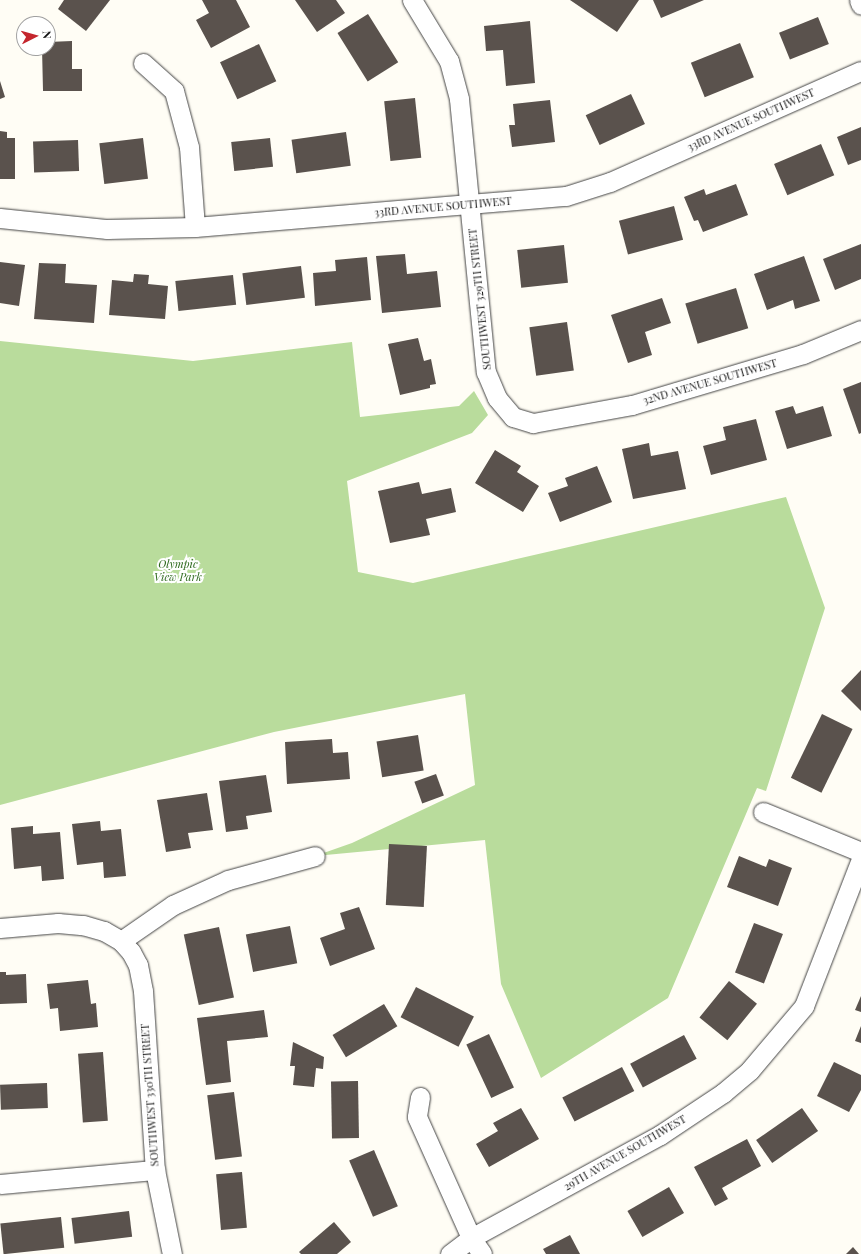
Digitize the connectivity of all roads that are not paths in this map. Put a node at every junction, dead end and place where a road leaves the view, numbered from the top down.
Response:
1 (412, 0) edge
2 (859, 0) edge
3 (861, 5) edge
4 (143, 63) dead end
5 (861, 71) edge
6 (470, 205) junction
7 (0, 218) edge
8 (196, 227) junction
9 (861, 330) edge
10 (554, 420) joint
11 (763, 812) dead end
12 (861, 852) edge
13 (315, 856) dead end
14 (861, 859) edge
15 (0, 928) edge
16 (121, 941) junction
17 (420, 1097) dead end
18 (155, 1170) junction
19 (0, 1184) edge
20 (471, 1238) junction
21 (172, 1254) edge
22 (450, 1254) edge
23 (482, 1254) edge

1 - 6 street, SOUTHWEST 329TH STREET
2 - 3 street
4 - 8 street
5 - 6 street, 33RD AVENUE SOUTHWEST
6 - 8 street, 33RD AVENUE SOUTHWEST
6 - 10 street, SOUTHWEST 329TH STREET
7 - 8 street, 33RD AVENUE SOUTHWEST
9 - 10 street, 32ND AVENUE SOUTHWEST
11 - 12 street
13 - 16 street
14 - 20 street, 29TH AVENUE SOUTHWEST
15 - 16 street
16 - 18 street, SOUTHWEST 330TH STREET
17 - 20 street
18 - 19 street
18 - 21 street, SOUTHWEST 330TH STREET
20 - 22 street, 29TH AVENUE SOUTHWEST
20 - 23 street

